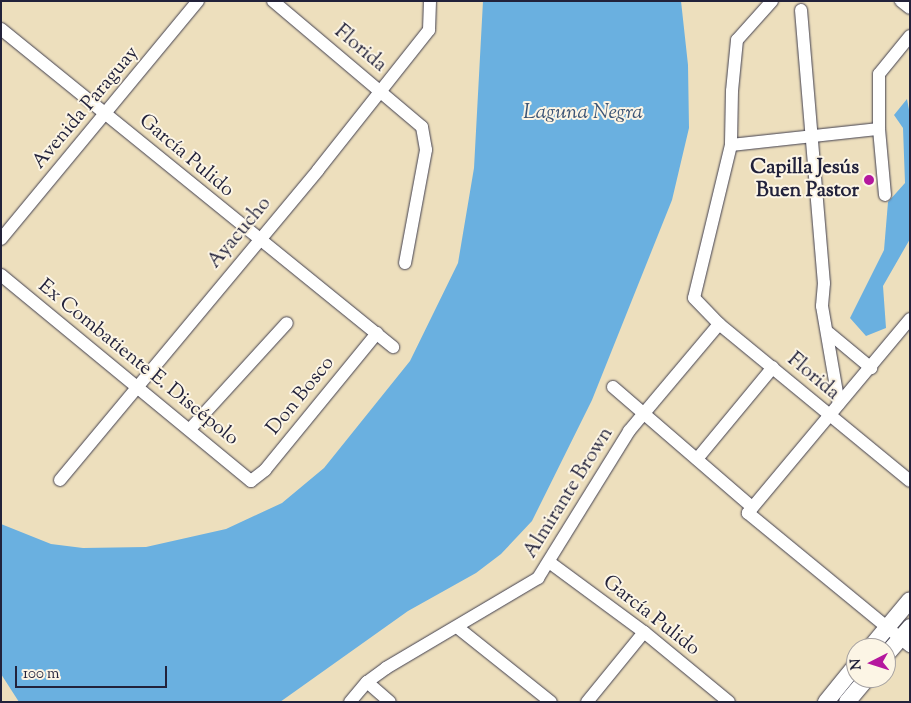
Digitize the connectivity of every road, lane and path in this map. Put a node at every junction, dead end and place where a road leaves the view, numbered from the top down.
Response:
1 (198, 1) edge
2 (273, 1) edge
3 (430, 1) edge
4 (772, 1) edge
5 (901, 1) edge
6 (910, 8) edge
7 (801, 10) dead end
8 (1, 29) edge
9 (910, 36) edge
10 (380, 91) junction
11 (106, 114) junction
12 (879, 129) junction
13 (811, 136) junction
14 (731, 145) junction
15 (886, 195) dead end
16 (1, 239) edge
17 (258, 240) junction
18 (405, 263) dead end
19 (1, 275) edge
20 (910, 319) edge
21 (287, 323) dead end
22 (719, 324) junction
23 (377, 333) junction
24 (829, 333) junction
25 (393, 348) dead end
26 (773, 367) junction
27 (872, 368) junction
28 (138, 387) junction
29 (613, 387) dead end
30 (839, 404) junction
31 (644, 414) junction
32 (829, 415) junction
33 (191, 428) junction
34 (697, 459) junction
35 (60, 480) dead end
36 (251, 481) joint
37 (910, 482) edge
38 (750, 510) junction
39 (549, 562) junction
40 (910, 600) edge
41 (888, 626) junction
42 (457, 627) junction
43 (644, 632) junction
44 (907, 637) edge
45 (878, 638) edge
46 (896, 646) edge
47 (846, 678) edge
48 (367, 682) junction
49 (859, 688) edge
50 (350, 702) edge
51 (390, 702) edge
52 (551, 702) edge
53 (587, 702) edge
54 (729, 702) edge
55 (826, 702) edge
56 (847, 702) edge

1 - 11 street, Avenida Paraguay
2 - 10 street, Florida
3 - 10 street, Ayacucho
4 - 14 street
5 - 6 street
7 - 13 street
8 - 11 street, García Pulido
9 - 12 street
10 - 17 street, Ayacucho
10 - 18 street, Florida
11 - 16 street, Avenida Paraguay
11 - 17 street, García Pulido
12 - 13 street
12 - 15 street
13 - 14 street
13 - 24 street
14 - 22 street, Florida
17 - 23 street, García Pulido
17 - 28 street, Ayacucho
19 - 28 street, Ex Combatiente E. Discépolo
20 - 27 street
21 - 33 street
22 - 26 street, Florida
22 - 31 street, Almirante Brown
23 - 25 street, García Pulido
23 - 36 street, Don Bosco
24 - 27 street
24 - 30 street
26 - 32 street, Florida
26 - 34 street
27 - 30 street
28 - 33 street, Ex Combatiente E. Discépolo
28 - 35 street, Ayacucho
29 - 31 street
30 - 32 street
31 - 34 street
31 - 39 street, Almirante Brown
32 - 37 street, Florida
32 - 38 street
33 - 36 street, Ex Combatiente E. Discépolo
34 - 38 street
38 - 41 street
39 - 42 street, Almirante Brown
39 - 43 street, García Pulido
40 - 41 main road
41 - 44 street
41 - 45 main road
42 - 48 street, Almirante Brown
42 - 52 street
43 - 53 street
43 - 54 street, García Pulido
44 - 46 main road
47 - 55 main road
48 - 50 street, Almirante Brown
48 - 51 street
49 - 56 main road

